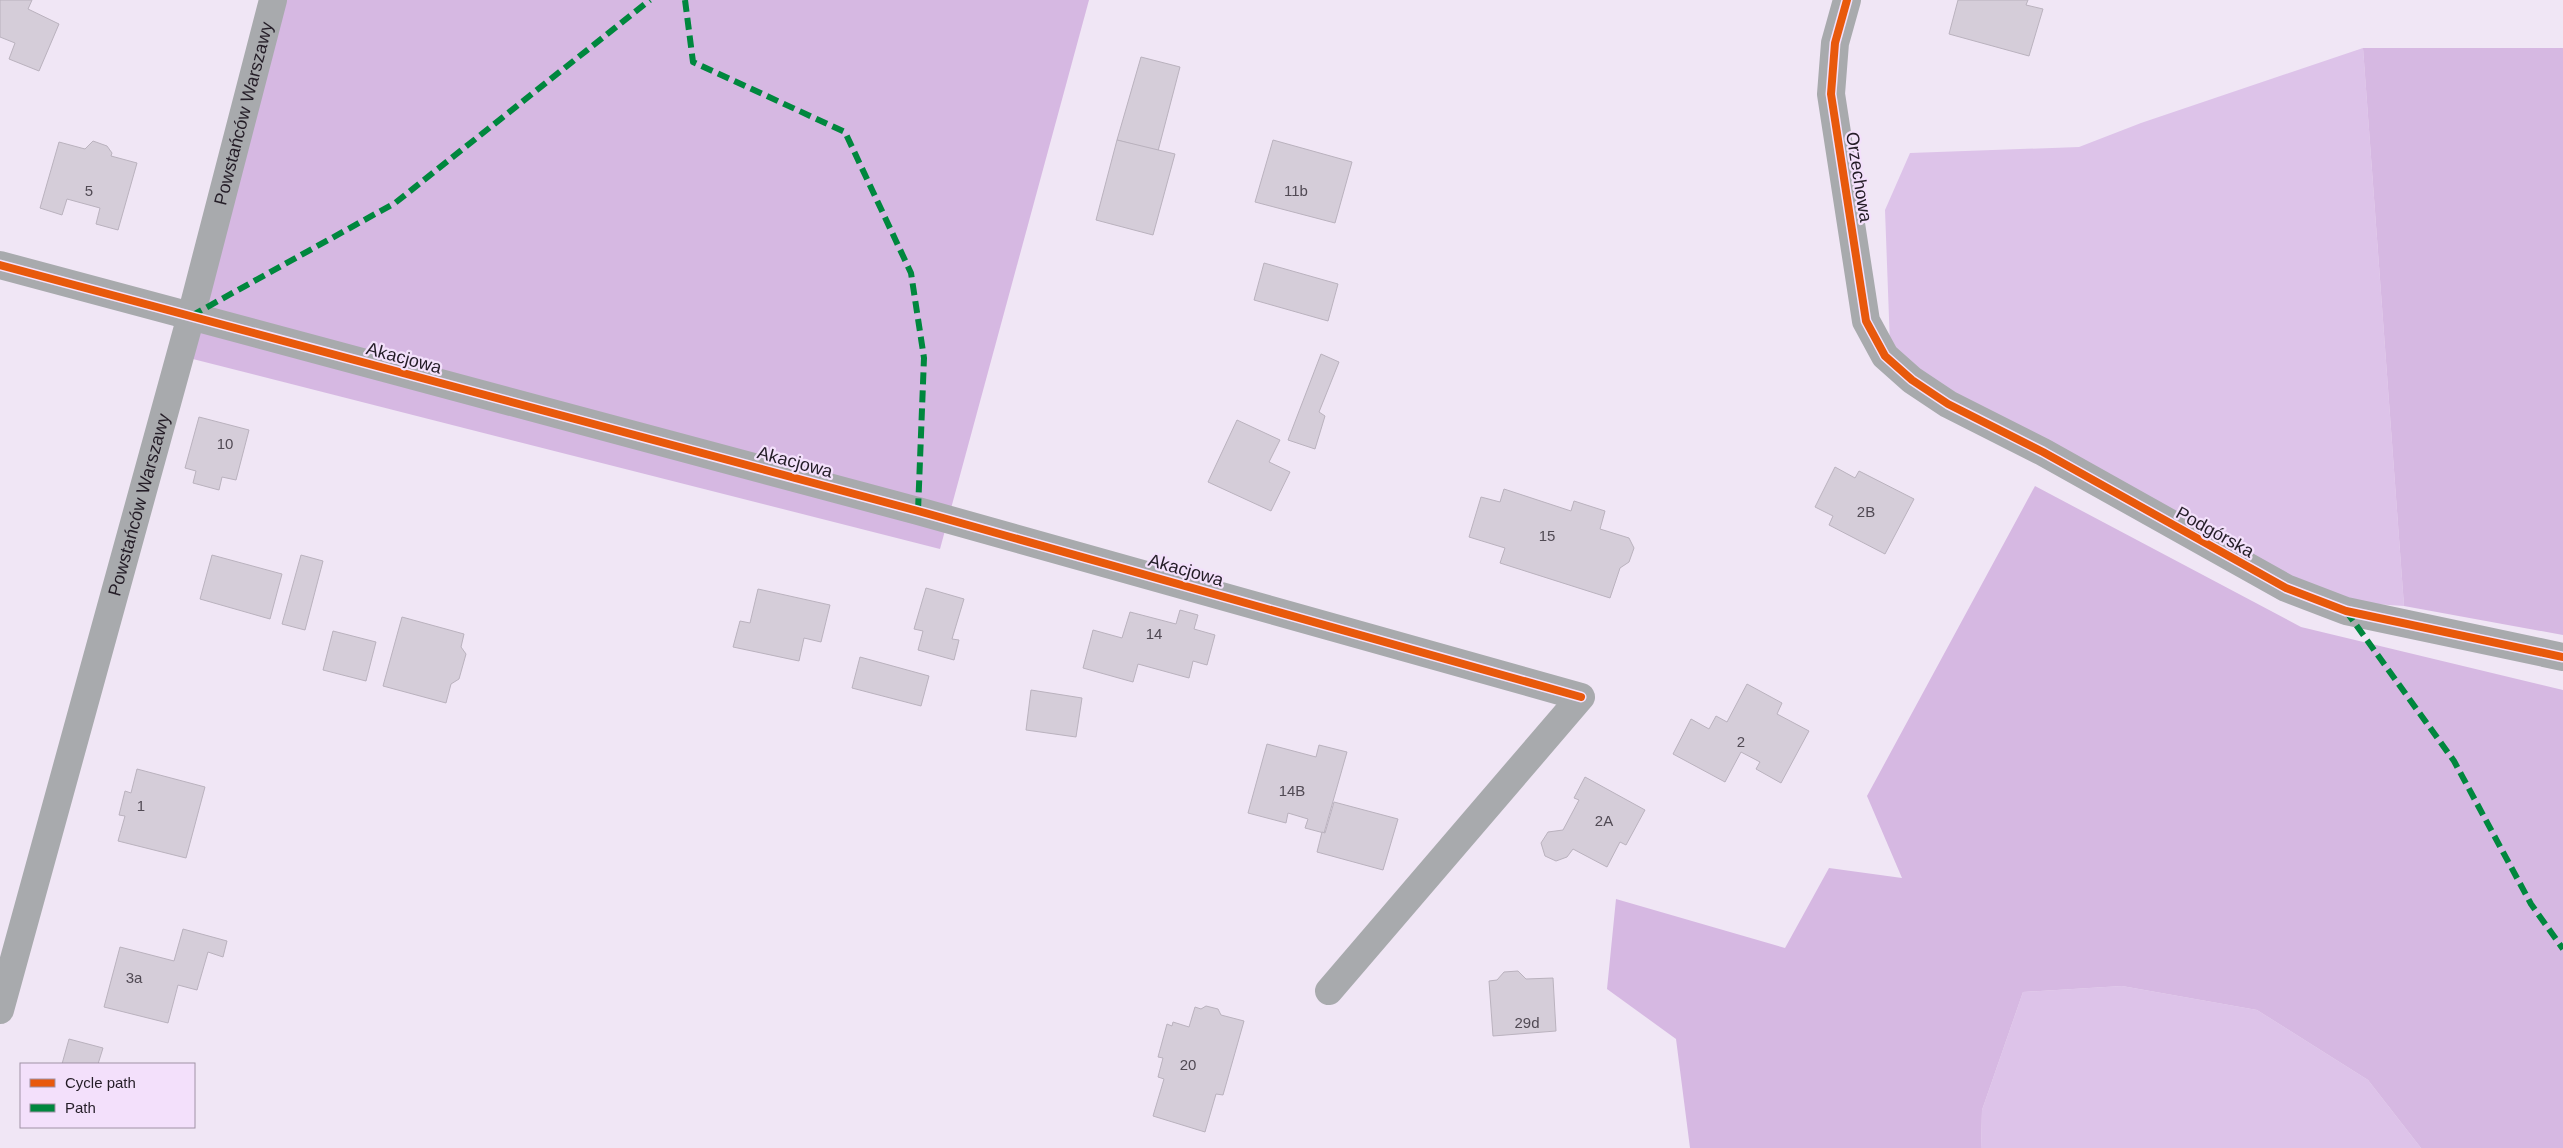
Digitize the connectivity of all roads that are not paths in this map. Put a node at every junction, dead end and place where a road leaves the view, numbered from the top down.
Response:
1 (272, 0) edge
2 (1847, 0) edge
3 (0, 265) edge
4 (191, 316) junction
5 (1885, 356) joint
6 (2563, 657) edge
7 (1329, 991) dead end
8 (0, 1010) edge

1 - 4 street, Powstańców Warszawy
2 - 5 street, Orzechowa
3 - 4 street, Akacjowa
4 - 7 street, Akacjowa
4 - 8 street, Powstańców Warszawy
5 - 6 street, Podgórska

